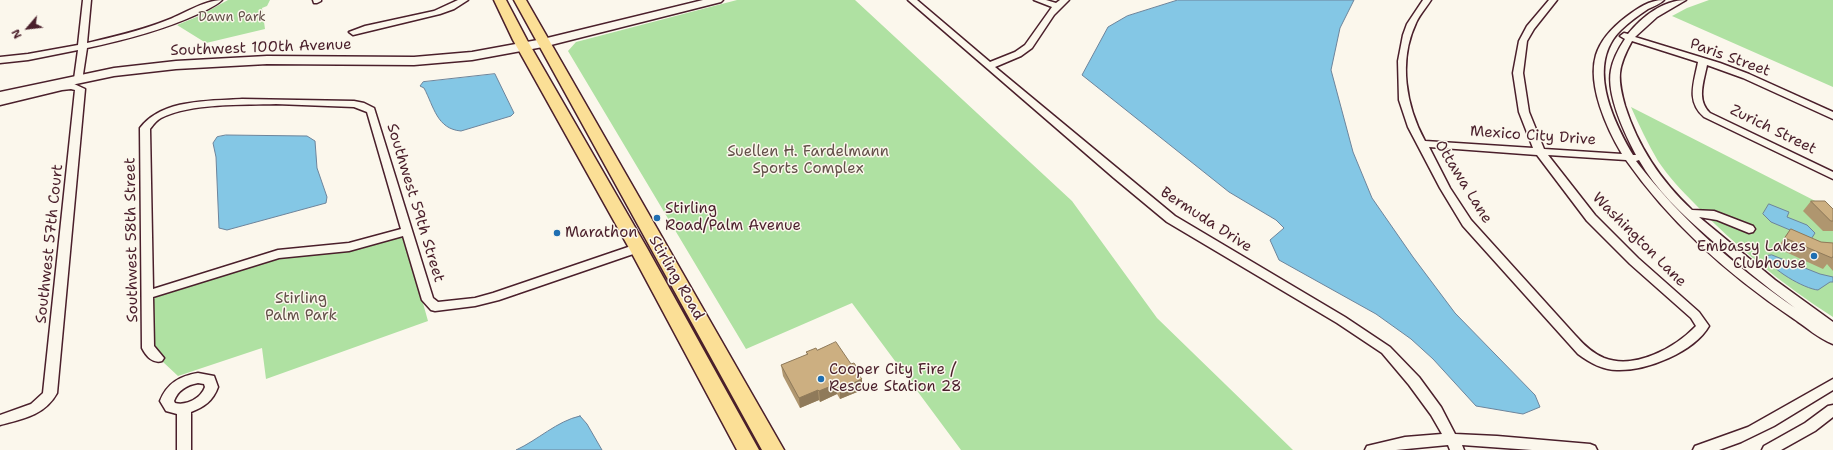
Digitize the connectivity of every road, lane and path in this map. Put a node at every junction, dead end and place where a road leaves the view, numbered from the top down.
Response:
1 (87, 0) edge
2 (218, 0) edge
3 (464, 0) edge
4 (500, 0) edge
5 (520, 0) edge
6 (680, 0) edge
7 (717, 0) edge
8 (912, 0) edge
9 (1038, 0) edge
10 (1065, 0) edge
11 (1427, 0) edge
12 (1553, 0) edge
13 (1660, 0) edge
14 (1682, 0) edge
15 (1057, 6) junction
16 (353, 32) dead end
17 (1614, 32) junction
18 (1629, 38) junction
19 (541, 40) junction
20 (523, 44) junction
21 (82, 46) junction
22 (0, 60) edge
23 (1703, 61) junction
24 (989, 66) junction
25 (78, 79) junction
26 (0, 89) edge
27 (0, 96) edge
28 (0, 102) edge
29 (366, 108) joint
30 (1833, 116) edge
31 (1422, 144) junction
32 (1540, 152) junction
33 (1629, 157) junction
34 (1643, 158) junction
35 (1833, 176) edge
36 (1691, 214) junction
37 (1749, 229) dead end
38 (406, 231) junction
39 (638, 248) junction
40 (147, 295) junction
41 (1703, 326) joint
42 (1833, 328) edge
43 (1833, 339) edge
44 (158, 358) dead end
45 (1833, 384) edge
46 (184, 409) dead end
47 (1833, 410) edge
48 (0, 420) edge
49 (1454, 445) edge
50 (184, 450) edge
51 (748, 450) edge
52 (773, 450) edge
53 (1372, 450) edge
54 (1590, 450) edge
55 (1700, 450) edge
56 (1769, 450) edge

1 - 21 street
2 - 21 street
3 - 16 street
4 - 20 main road, Stirling Road
5 - 19 main road, Stirling Road
6 - 19 main road
7 - 19 main road
8 - 24 street, Bermuda Drive
9 - 15 street
10 - 15 street
11 - 31 street, Ottawa Lane
12 - 32 street, Washington Lane
13 - 17 street
14 - 18 street
15 - 24 street
17 - 18 street, Paris Street
17 - 33 street
18 - 23 street, Paris Street
18 - 34 street
19 - 20 main road, Southwest 100th Avenue
19 - 52 main road, Stirling Road
20 - 25 main road, Southwest 100th Avenue
20 - 39 main road, Stirling Road
21 - 22 street
21 - 25 street
23 - 30 street, Paris Street
23 - 35 street, Zurich Street
24 - 49 street, Bermuda Drive
25 - 26 main road, Southwest 100th Avenue
25 - 27 main road, Southwest 100th Avenue
25 - 28 street, Southwest 100th Avenue
25 - 48 street, Southwest 57th Court
29 - 38 street, Southwest 59th Street
29 - 40 street, Southwest 58th Street
31 - 32 street, Mexico City Drive
31 - 41 street, Ottawa Lane
32 - 33 street, Mexico City Drive
32 - 41 street, Washington Lane
33 - 34 street, Mexico City Drive
33 - 43 street
34 - 36 street
36 - 37 street
36 - 42 street
38 - 39 street, Southwest 59th Street
38 - 40 street
39 - 51 main road, Stirling Road
40 - 44 street, Southwest 58th Street
45 - 55 street
46 - 50 street
47 - 56 street
49 - 53 street
49 - 54 street

